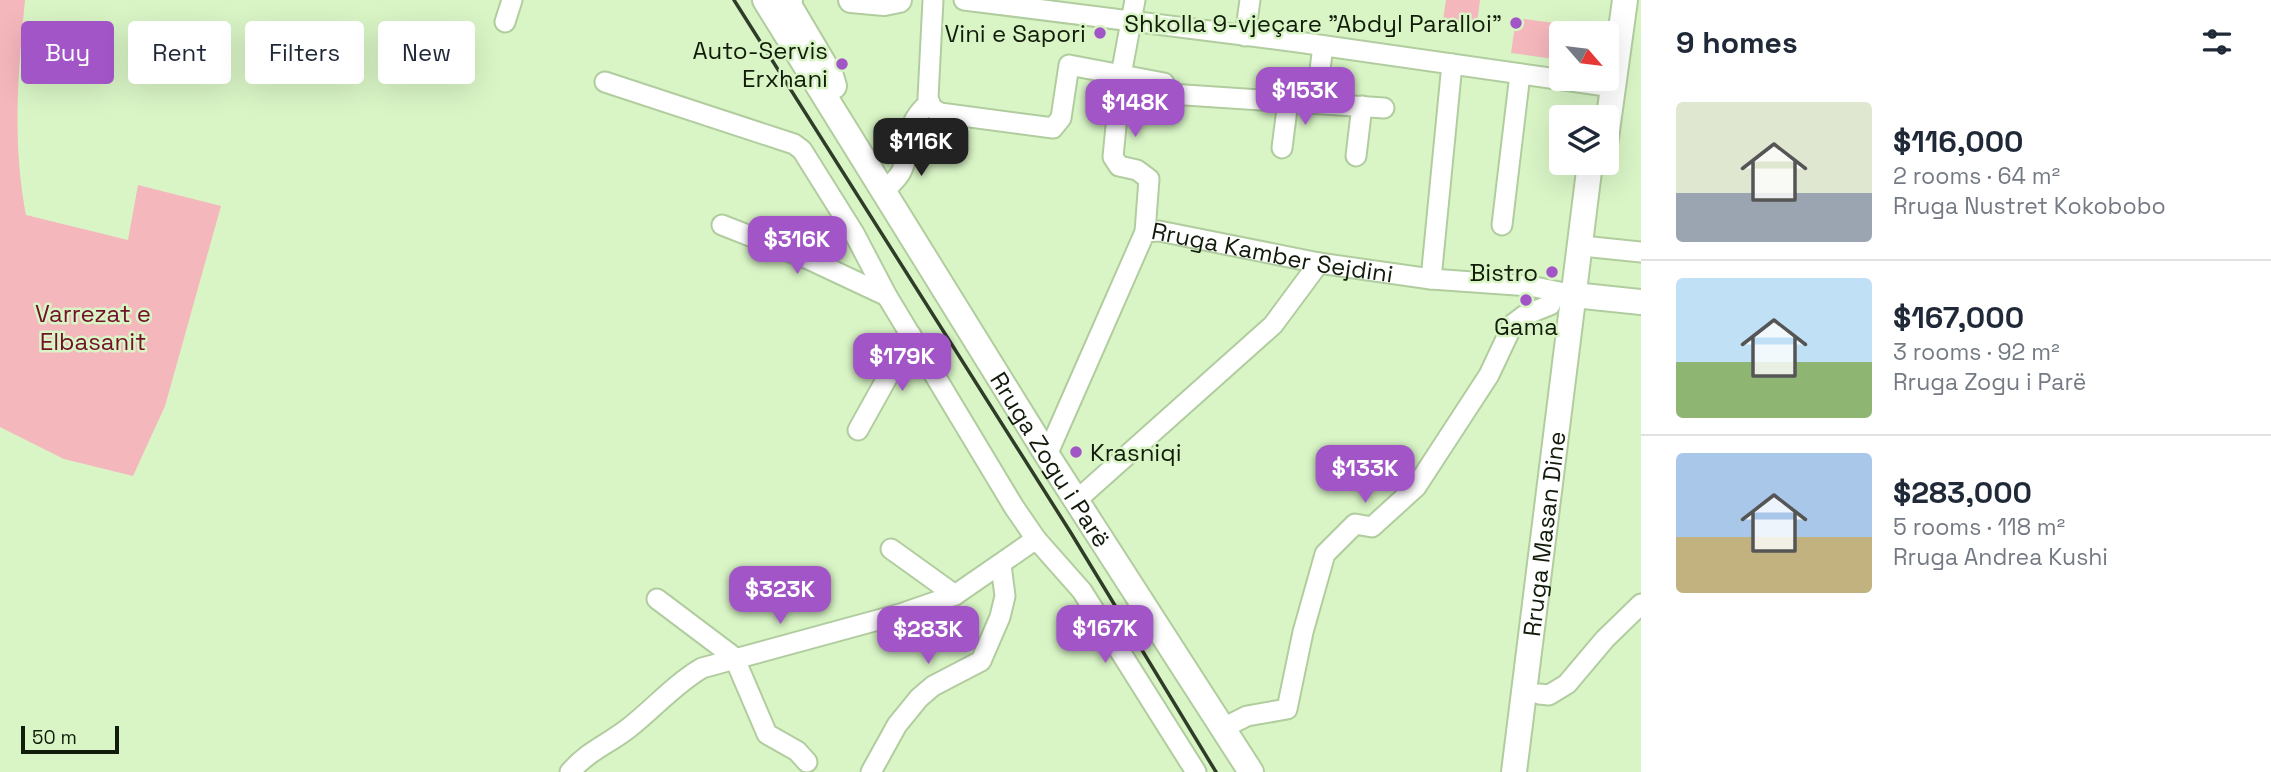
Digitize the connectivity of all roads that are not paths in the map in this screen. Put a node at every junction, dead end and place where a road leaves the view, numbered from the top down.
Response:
1 (503, 0) edge
2 (512, 0) edge
3 (765, 0) edge
4 (790, 0) edge
5 (851, 0) edge
6 (899, 0) edge
7 (933, 0) edge
8 (966, 0) edge
9 (1135, 0) edge
10 (1250, 0) edge
11 (1611, 0) edge
12 (1625, 0) edge
13 (1608, 21) edge
14 (1131, 22) junction
15 (1619, 24) edge
16 (1245, 36) junction
17 (1323, 46) junction
18 (1452, 64) junction
19 (1520, 74) junction
20 (1121, 75) junction
21 (1549, 77) edge
22 (605, 82) dead end
23 (1288, 101) junction
24 (1316, 102) junction
25 (929, 103) junction
26 (1362, 106) junction
27 (1384, 108) dead end
28 (843, 127) junction
29 (1282, 148) dead end
30 (1356, 156) dead end
31 (1588, 175) edge
32 (1601, 175) edge
33 (883, 192) junction
34 (722, 225) dead end
35 (1502, 225) dead end
36 (1145, 232) junction
37 (1592, 247) junction
38 (1641, 252) edge
39 (1319, 262) junction
40 (1431, 279) junction
41 (1572, 295) junction
42 (887, 296) junction
43 (1641, 302) edge
44 (911, 335) junction
45 (858, 430) dead end
46 (1047, 454) junction
47 (1078, 499) junction
48 (1036, 539) junction
49 (891, 549) dead end
50 (1001, 565) junction
51 (955, 595) junction
52 (657, 598) dead end
53 (1641, 604) edge
54 (734, 657) junction
55 (1539, 694) junction
56 (1223, 728) junction
57 (807, 762) dead end
58 (570, 772) edge
59 (871, 772) edge
60 (1196, 772) edge
61 (1251, 772) edge
62 (1514, 772) edge
63 (1530, 772) edge

1 - 2 street
3 - 28 main road, Rruga Zogu i Parë
4 - 28 main road
5 - 6 main road
7 - 25 street
8 - 14 street
9 - 14 street
10 - 16 street
11 - 13 main road
12 - 15 main road
14 - 16 street
14 - 20 street
16 - 17 street
17 - 18 street
17 - 24 street
18 - 19 street
18 - 40 street
19 - 21 street
19 - 35 street
20 - 23 street
20 - 25 street
20 - 36 street
22 - 42 street
23 - 24 street
23 - 29 street
24 - 26 street
25 - 33 street
26 - 27 street
26 - 30 street
28 - 33 main road, Rruga Zogu i Parë
31 - 41 main road
32 - 37 main road
33 - 46 main road, Rruga Zogu i Parë
34 - 42 street
36 - 39 street, Rruga Kamber Sejdini
36 - 46 street, Rruga Kamber Sejdini
37 - 38 street
37 - 41 main road
39 - 40 street, Rruga Kamber Sejdini
39 - 47 street
40 - 41 street, Rruga Kamber Sejdini
41 - 43 main road, Rruga Kamber Sejdini
41 - 55 main road, Rruga Masan Dine
41 - 56 street
41 - 62 main road, Rruga Masan Dine
42 - 44 street
44 - 45 street
44 - 48 street
46 - 47 main road, Rruga Zogu i Parë
47 - 56 main road, Rruga Zogu i Parë
48 - 50 street
48 - 60 street
49 - 51 street
50 - 51 street
50 - 59 street
51 - 54 street
52 - 54 street
53 - 55 street
54 - 57 street
54 - 58 street
55 - 63 main road, Rruga Masan Dine
56 - 61 main road, Rruga Zogu i Parë

